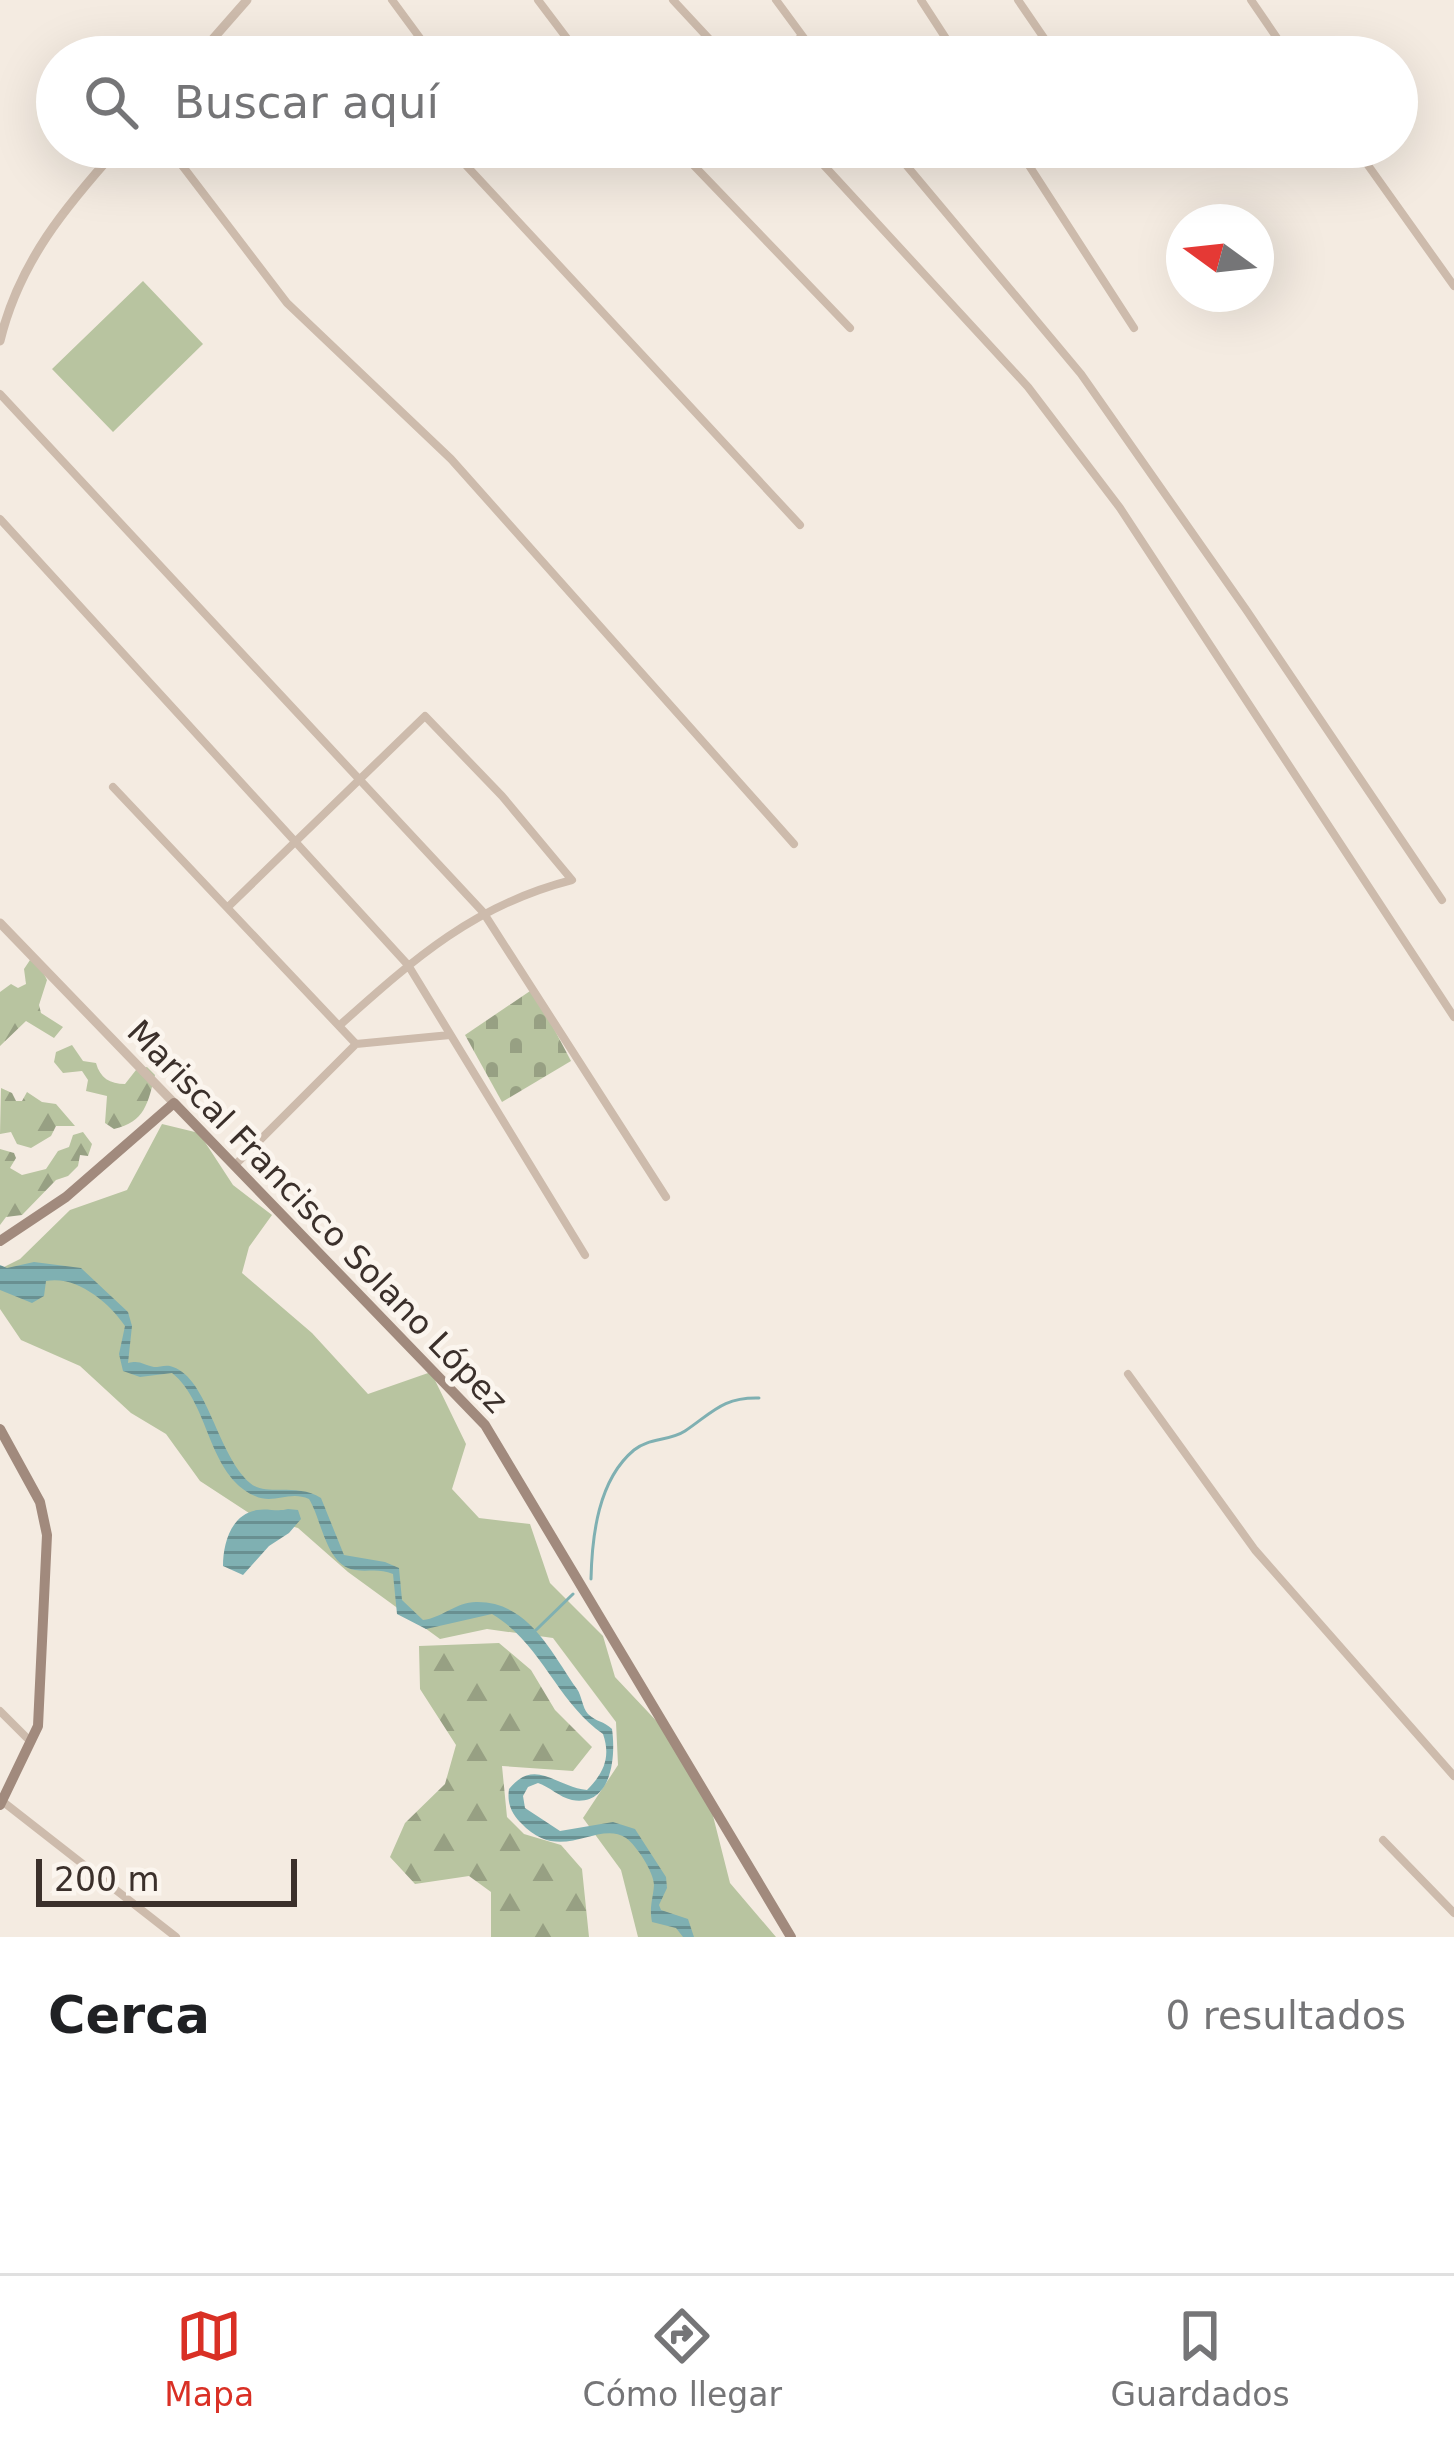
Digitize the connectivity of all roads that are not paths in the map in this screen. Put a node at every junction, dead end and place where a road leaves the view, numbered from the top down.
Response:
1 (247, 0) edge
2 (392, 0) edge
3 (538, 0) edge
4 (673, 0) edge
5 (776, 0) edge
6 (921, 0) edge
7 (1018, 0) edge
8 (1251, 0) edge
9 (215, 36) edge
10 (419, 36) edge
11 (565, 36) edge
12 (706, 36) edge
13 (802, 36) edge
14 (944, 36) edge
15 (1043, 36) edge
16 (1276, 36) edge
17 (101, 168) edge
18 (184, 168) edge
19 (468, 168) edge
20 (696, 168) edge
21 (826, 168) edge
22 (909, 168) edge
23 (1031, 168) edge
24 (1369, 168) edge
25 (1454, 286) edge
26 (850, 328) dead end
27 (1134, 328) dead end
28 (0, 341) edge
29 (0, 394) edge
30 (0, 519) edge
31 (800, 524) dead end
32 (361, 778) junction
33 (113, 787) dead end
34 (298, 840) junction
35 (794, 844) dead end
36 (1442, 900) dead end
37 (228, 907) junction
38 (483, 912) junction
39 (0, 923) edge
40 (408, 964) junction
41 (1454, 1017) edge
42 (340, 1025) junction
43 (450, 1035) junction
44 (356, 1044) junction
45 (173, 1103) junction
46 (234, 1166) junction
47 (666, 1197) dead end
48 (1, 1240) edge
49 (585, 1255) dead end
50 (1128, 1374) dead end
51 (0, 1429) edge
52 (0, 1711) edge
53 (31, 1742) junction
54 (1454, 1776) edge
55 (1, 1803) edge
56 (1383, 1840) dead end
57 (1454, 1913) edge
58 (176, 1937) edge
59 (791, 1937) edge

1 - 9 street
2 - 10 street
3 - 11 street
4 - 12 street
5 - 13 street
6 - 14 street
7 - 15 street
8 - 16 street
17 - 28 street
18 - 35 street
19 - 31 street
20 - 26 street
21 - 41 street
22 - 36 street
23 - 27 street
24 - 25 street
29 - 32 street
30 - 34 street
32 - 34 street
32 - 38 street
32 - 38 street
33 - 37 street
34 - 37 street
34 - 40 street
37 - 42 street
38 - 40 street
38 - 47 street
39 - 45 street, Mariscal Francisco Solano López
40 - 42 street
40 - 43 street
42 - 44 street
43 - 44 street
43 - 49 street
44 - 46 street
45 - 46 main road, Mariscal Francisco Solano López
45 - 48 main road
46 - 59 main road, Mariscal Francisco Solano López
50 - 54 street
51 - 53 main road
52 - 53 street
53 - 55 main road
55 - 58 street
56 - 57 street

